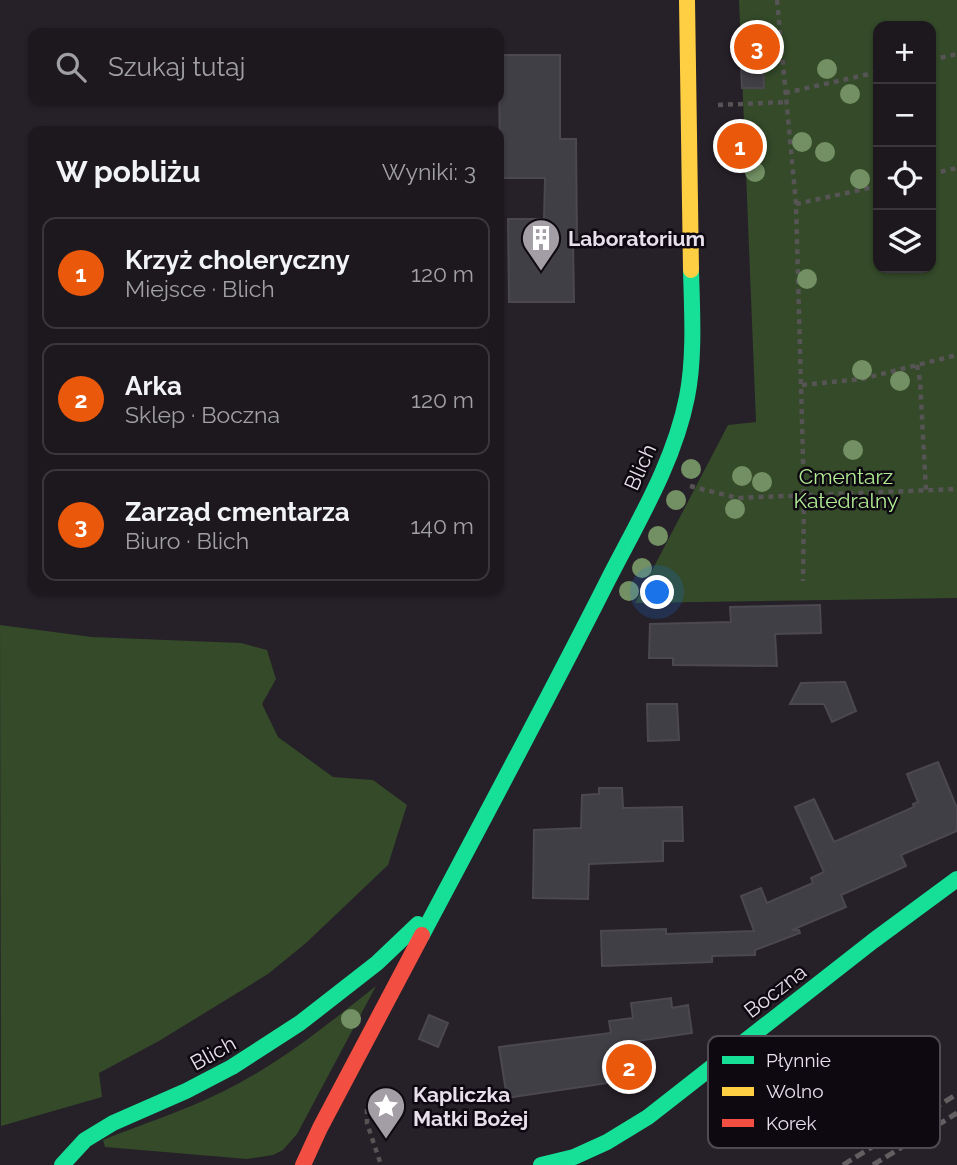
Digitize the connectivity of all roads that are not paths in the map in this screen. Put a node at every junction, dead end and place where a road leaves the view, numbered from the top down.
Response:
1 (687, 0) edge
2 (957, 879) edge
3 (439, 904) junction
4 (377, 963) junction
5 (401, 977) junction
6 (752, 1036) edge
7 (708, 1070) edge
8 (62, 1165) edge
9 (303, 1165) edge
10 (541, 1165) edge

1 - 3 street, Blich
2 - 6 street, Boczna
3 - 4 street, Blich
3 - 5 street, Blich
4 - 5 street
4 - 8 street, Blich
5 - 9 street, Blich
7 - 10 street, Boczna

